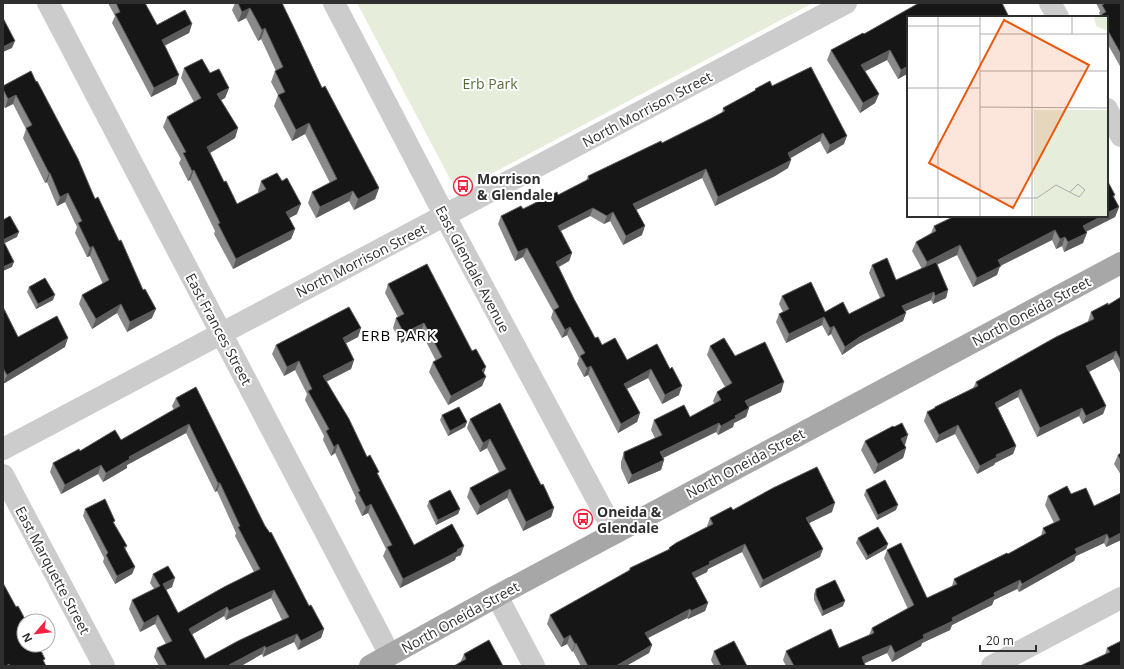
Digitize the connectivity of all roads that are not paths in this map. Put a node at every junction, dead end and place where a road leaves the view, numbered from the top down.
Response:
1 (48, 3) edge
2 (334, 3) edge
3 (846, 3) edge
4 (1050, 3) edge
5 (1057, 16) edge
6 (1108, 112) edge
7 (1121, 136) edge
8 (445, 216) junction
9 (1121, 263) edge
10 (221, 332) junction
11 (3, 449) edge
12 (3, 475) edge
13 (615, 533) junction
14 (497, 596) junction
15 (1121, 598) edge
16 (390, 655) junction
17 (104, 666) edge
18 (370, 666) edge
19 (534, 666) edge
20 (992, 666) edge

1 - 10 street, East Frances Street
2 - 8 street, East Glendale Avenue
3 - 8 street, North Morrison Street
4 - 5 street
6 - 7 street
8 - 10 street, North Morrison Street
8 - 13 street, East Glendale Avenue
9 - 13 main road, North Oneida Street
10 - 11 street, North Morrison Street
10 - 16 street, East Frances Street
12 - 17 street, East Marquette Street
13 - 14 main road, North Oneida Street
14 - 16 main road, North Oneida Street
14 - 19 street
15 - 20 street
16 - 18 main road, North Oneida Street

